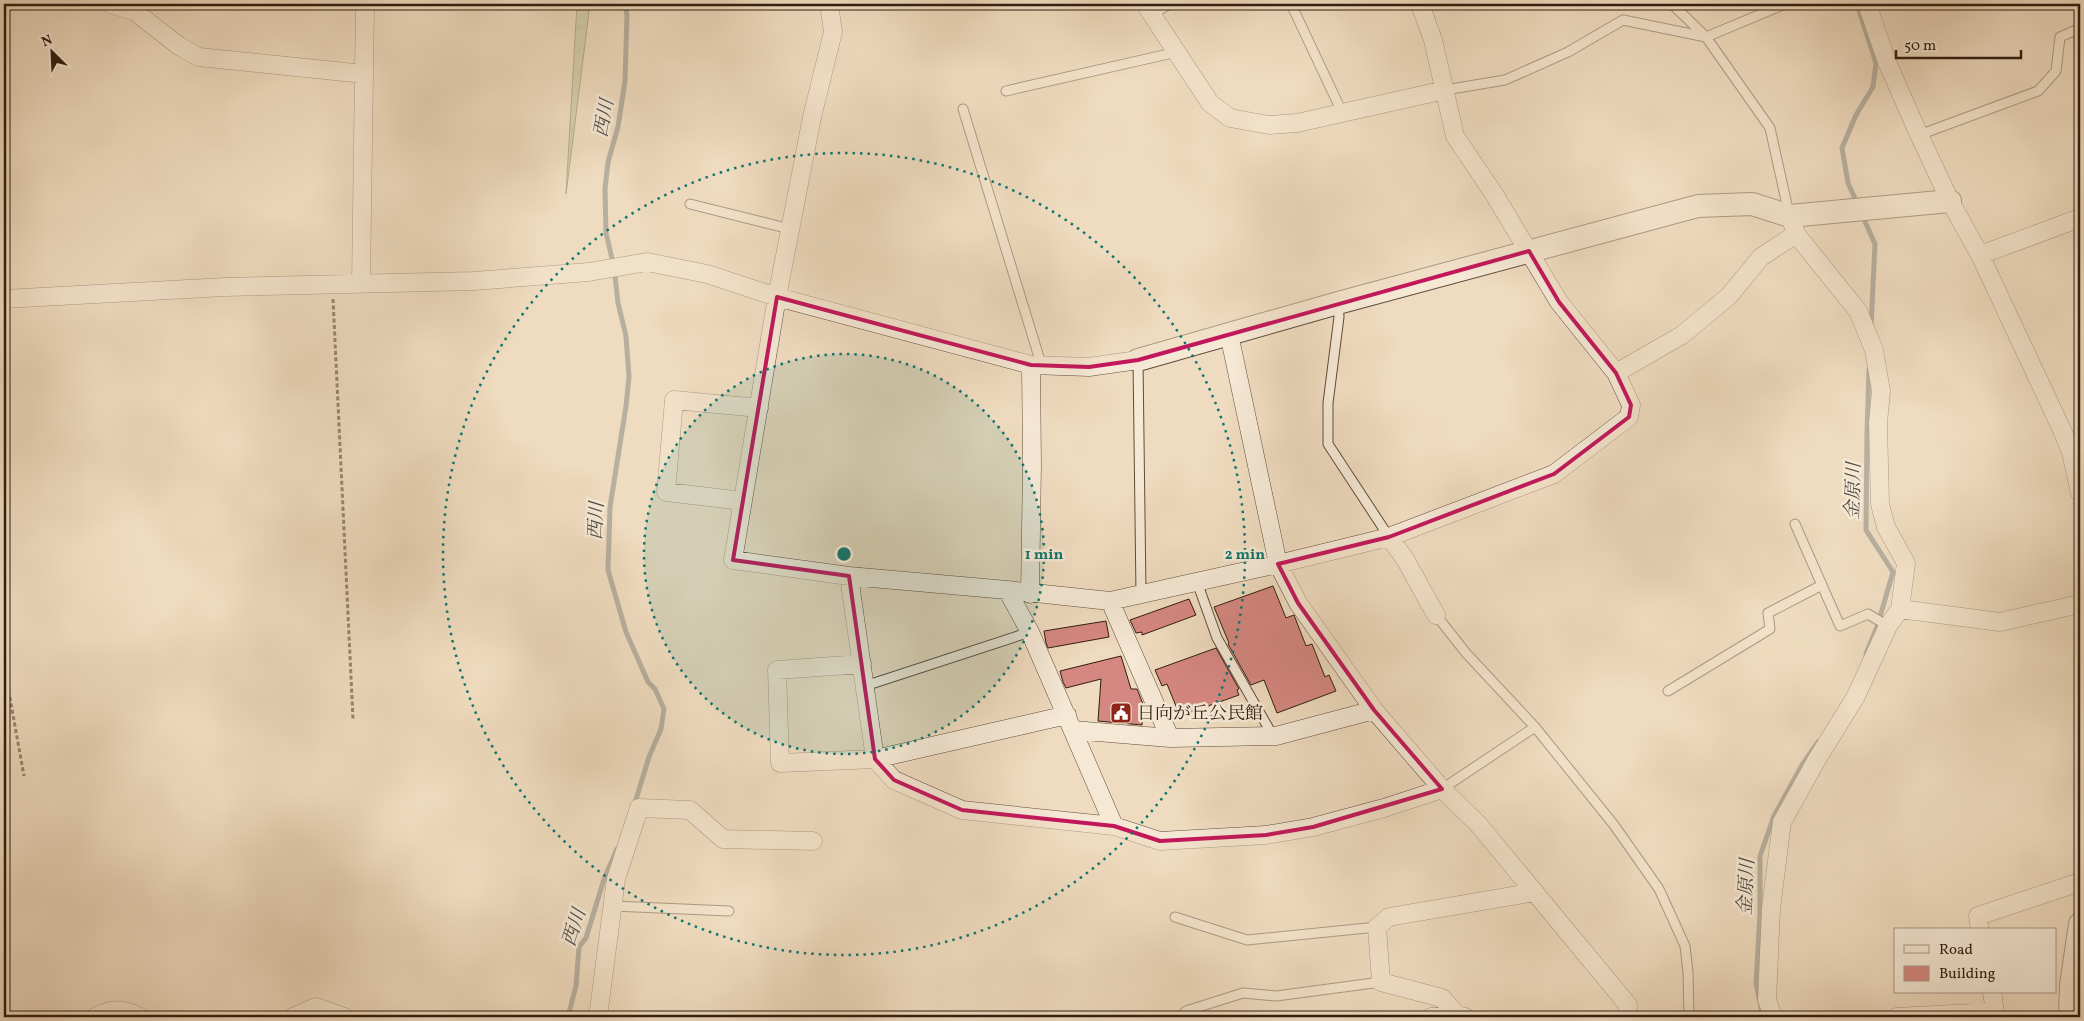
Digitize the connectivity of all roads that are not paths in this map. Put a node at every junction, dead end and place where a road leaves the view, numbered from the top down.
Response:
1 (110, 4) edge
2 (365, 4) edge
3 (829, 4) edge
4 (1170, 4) edge
5 (1291, 4) edge
6 (1420, 4) edge
7 (1672, 4) edge
8 (1785, 4) edge
9 (1867, 4) edge
10 (1148, 9) edge
11 (2080, 28) edge
12 (1706, 37) junction
13 (1177, 52) junction
14 (364, 74) junction
15 (1445, 90) junction
16 (1006, 91) dead end
17 (963, 109) dead end
18 (1342, 112) junction
19 (1919, 135) junction
20 (1950, 201) junction
21 (690, 204) dead end
22 (2080, 218) edge
23 (1793, 225) junction
24 (790, 229) junction
25 (1529, 251) junction
26 (1980, 254) junction
27 (362, 283) junction
28 (777, 297) junction
29 (4, 299) edge
30 (1338, 302) junction
31 (1229, 334) junction
32 (1138, 360) junction
33 (1036, 366) junction
34 (1616, 373) junction
35 (759, 408) junction
36 (2080, 493) edge
37 (743, 501) junction
38 (1795, 524) dead end
39 (1389, 537) junction
40 (1278, 564) junction
41 (849, 576) junction
42 (1197, 582) junction
43 (1822, 585) junction
44 (1007, 590) junction
45 (1030, 594) junction
46 (1141, 594) junction
47 (1110, 602) junction
48 (2080, 604) edge
49 (1900, 609) junction
50 (1436, 615) joint
51 (1888, 626) junction
52 (1030, 632) junction
53 (862, 664) junction
54 (865, 686) junction
55 (1668, 691) dead end
56 (1374, 710) junction
57 (1070, 723) junction
58 (1535, 727) junction
59 (1273, 736) junction
60 (1170, 738) junction
61 (875, 759) junction
62 (1442, 789) junction
63 (1114, 826) junction
64 (813, 841) dead end
65 (2080, 882) edge
66 (1535, 892) junction
67 (612, 906) junction
68 (728, 911) dead end
69 (1175, 917) dead end
70 (2080, 924) edge
71 (1377, 926) junction
72 (1980, 928) edge
73 (1381, 982) junction
74 (1992, 994) edge
75 (315, 1012) edge
76 (1461, 1016) edge
77 (95, 1017) edge
78 (140, 1017) edge
79 (293, 1017) edge
80 (344, 1017) edge
81 (598, 1017) edge
82 (1181, 1017) edge
83 (1431, 1017) edge
84 (1627, 1017) edge
85 (1689, 1017) edge
86 (1772, 1017) edge
87 (1896, 1017) edge
88 (2070, 1017) edge

1 - 14 street
2 - 14 street
3 - 24 street
4 - 10 lane
5 - 18 lane
6 - 15 street
7 - 12 lane
8 - 12 lane
9 - 19 street
10 - 13 street
11 - 19 lane
12 - 15 lane
12 - 23 lane
13 - 16 lane
13 - 18 street
14 - 27 street
15 - 18 street
15 - 25 street
17 - 33 lane
19 - 20 street
20 - 23 street
20 - 26 street
21 - 24 lane
22 - 26 street
23 - 25 street
23 - 34 street
23 - 49 street
24 - 28 street
25 - 30 street
25 - 34 street
26 - 36 street
27 - 28 street
27 - 29 street
28 - 33 street
28 - 35 street
30 - 31 street
30 - 39 lane
31 - 32 street
31 - 40 street
32 - 33 street
32 - 46 lane
33 - 45 street
34 - 39 street
35 - 37 street
35 - 37 street
37 - 41 street
38 - 43 lane
39 - 40 street
39 - 50 street
40 - 42 street
40 - 56 street
41 - 44 street
41 - 53 street
42 - 46 street
42 - 59 lane
43 - 51 lane
43 - 55 lane
44 - 45 street
44 - 52 street
45 - 47 street
46 - 47 street
47 - 60 street
48 - 49 street
49 - 51 street
50 - 58 lane
51 - 86 street
52 - 54 lane
52 - 57 street
53 - 54 street
53 - 61 street
54 - 61 street
56 - 59 street
56 - 62 street
57 - 60 street
57 - 61 street
57 - 63 street
58 - 62 lane
58 - 85 lane
59 - 60 street
61 - 63 street
62 - 63 street
62 - 66 street
64 - 67 street
65 - 72 street
66 - 71 street
66 - 84 street
67 - 68 lane
67 - 81 street
69 - 71 lane
70 - 88 street
71 - 73 street
73 - 76 street
73 - 82 lane
74 - 87 street
75 - 79 street
75 - 80 street
76 - 83 street
77 - 78 street

